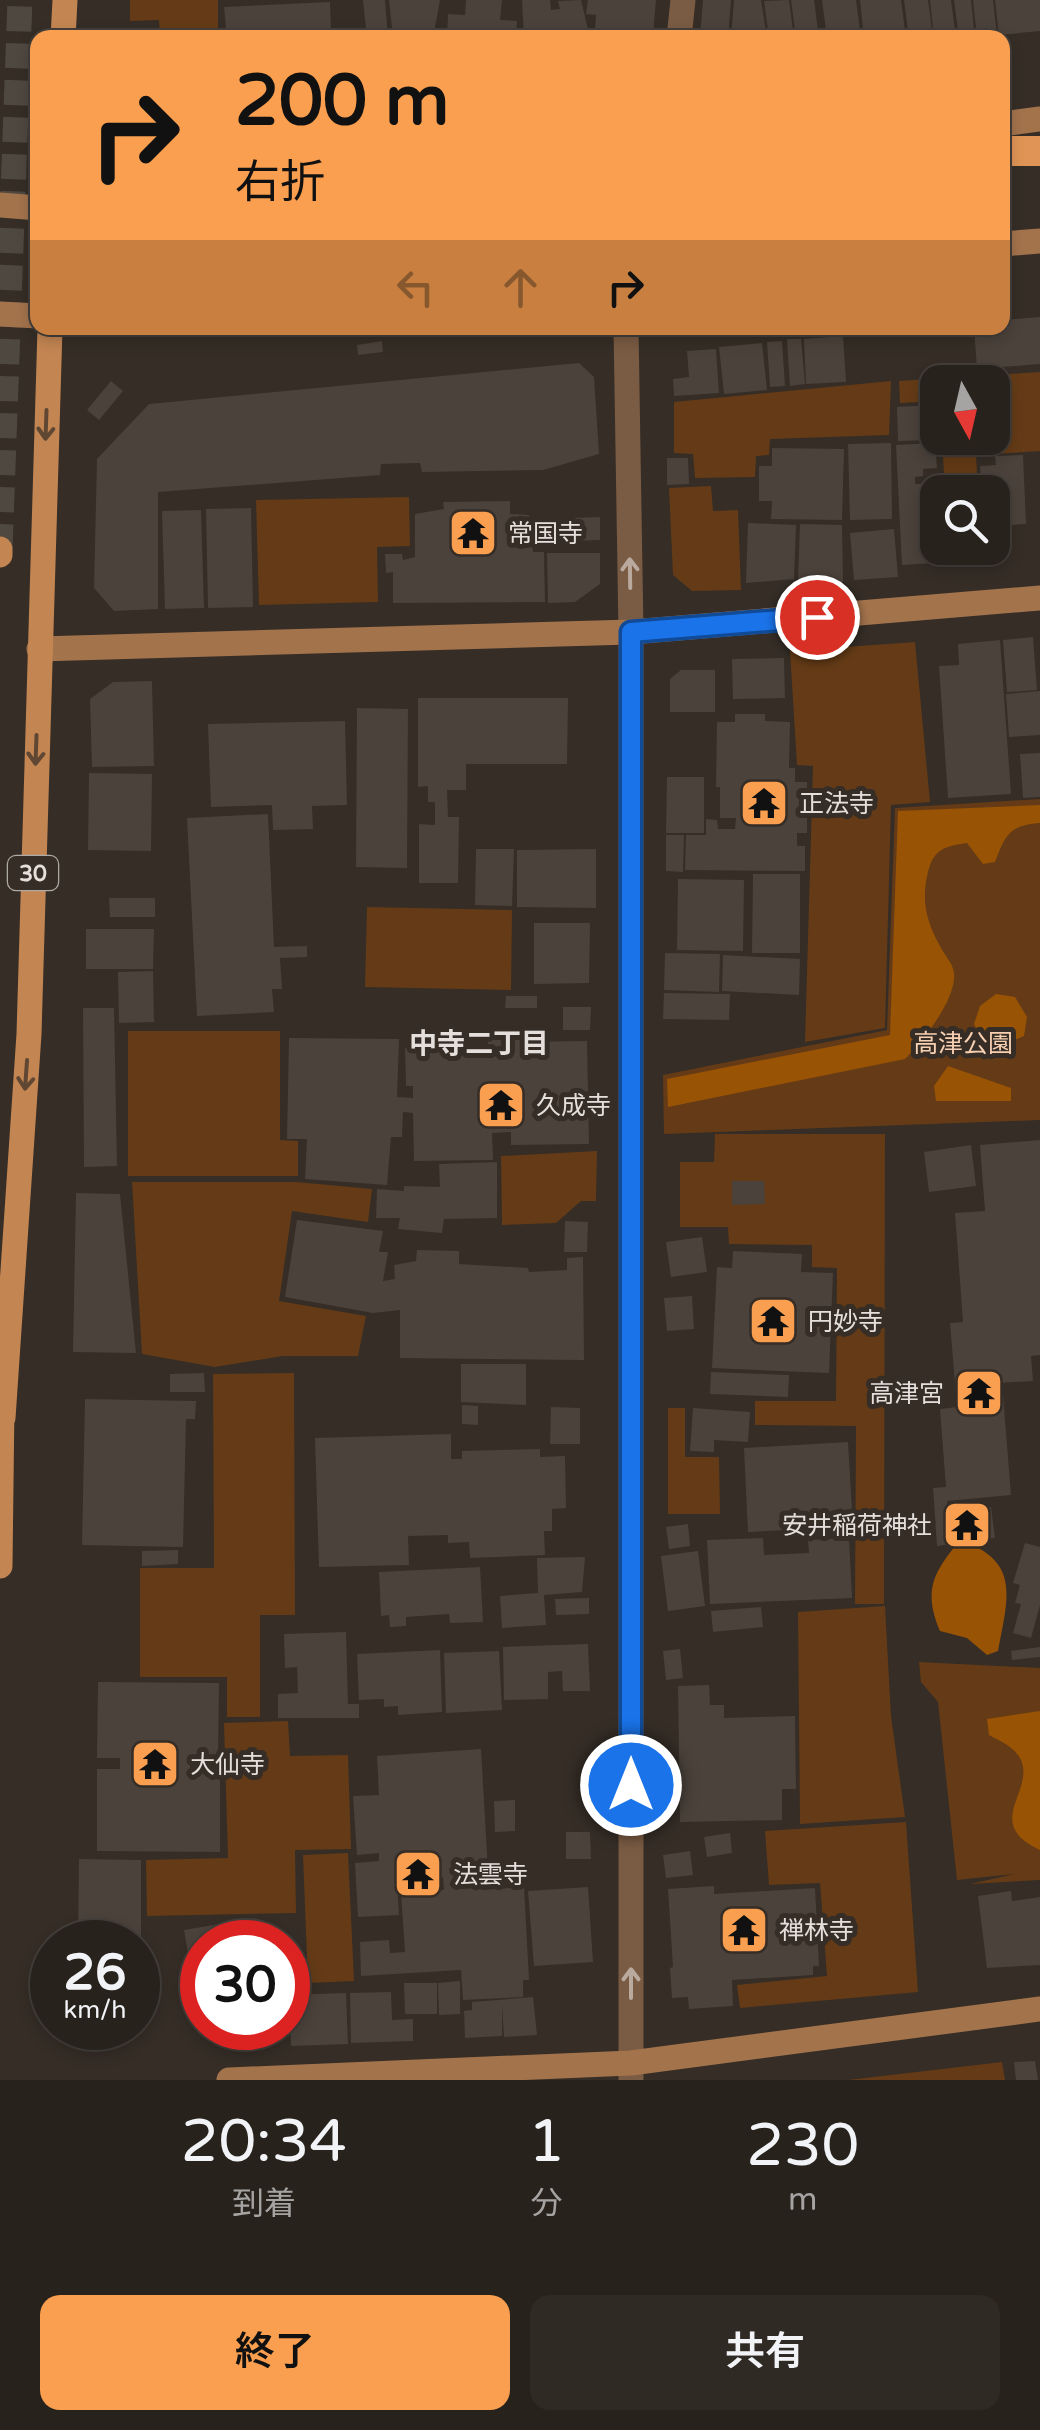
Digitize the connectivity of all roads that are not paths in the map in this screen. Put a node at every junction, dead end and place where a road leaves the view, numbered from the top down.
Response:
1 (65, 0) edge
2 (683, 0) edge
3 (64, 30) edge
4 (680, 30) edge
5 (1040, 119) edge
6 (1010, 123) edge
7 (1010, 151) edge
8 (1040, 152) edge
9 (0, 206) edge
10 (30, 208) edge
11 (1040, 241) edge
12 (1010, 243) edge
13 (0, 314) edge
14 (30, 316) edge
15 (50, 335) edge
16 (626, 335) edge
17 (1040, 598) edge
18 (631, 632) junction
19 (40, 649) junction
20 (0, 1338) edge
21 (3, 1418) junction
22 (0, 1566) edge
23 (1040, 2009) edge
24 (631, 2072) edge
25 (229, 2080) edge

1 - 3 main road
2 - 4 street
5 - 6 street
7 - 8 highway
9 - 10 street
11 - 12 street
13 - 14 street
15 -> 19 main road, 30
18 -> 16 street
17 - 18 street
18 - 19 street
24 -> 18 street
19 -> 21 main road, 30
20 - 21 main road, 30
21 - 22 main road, 30
23 - 24 street
24 - 25 street

